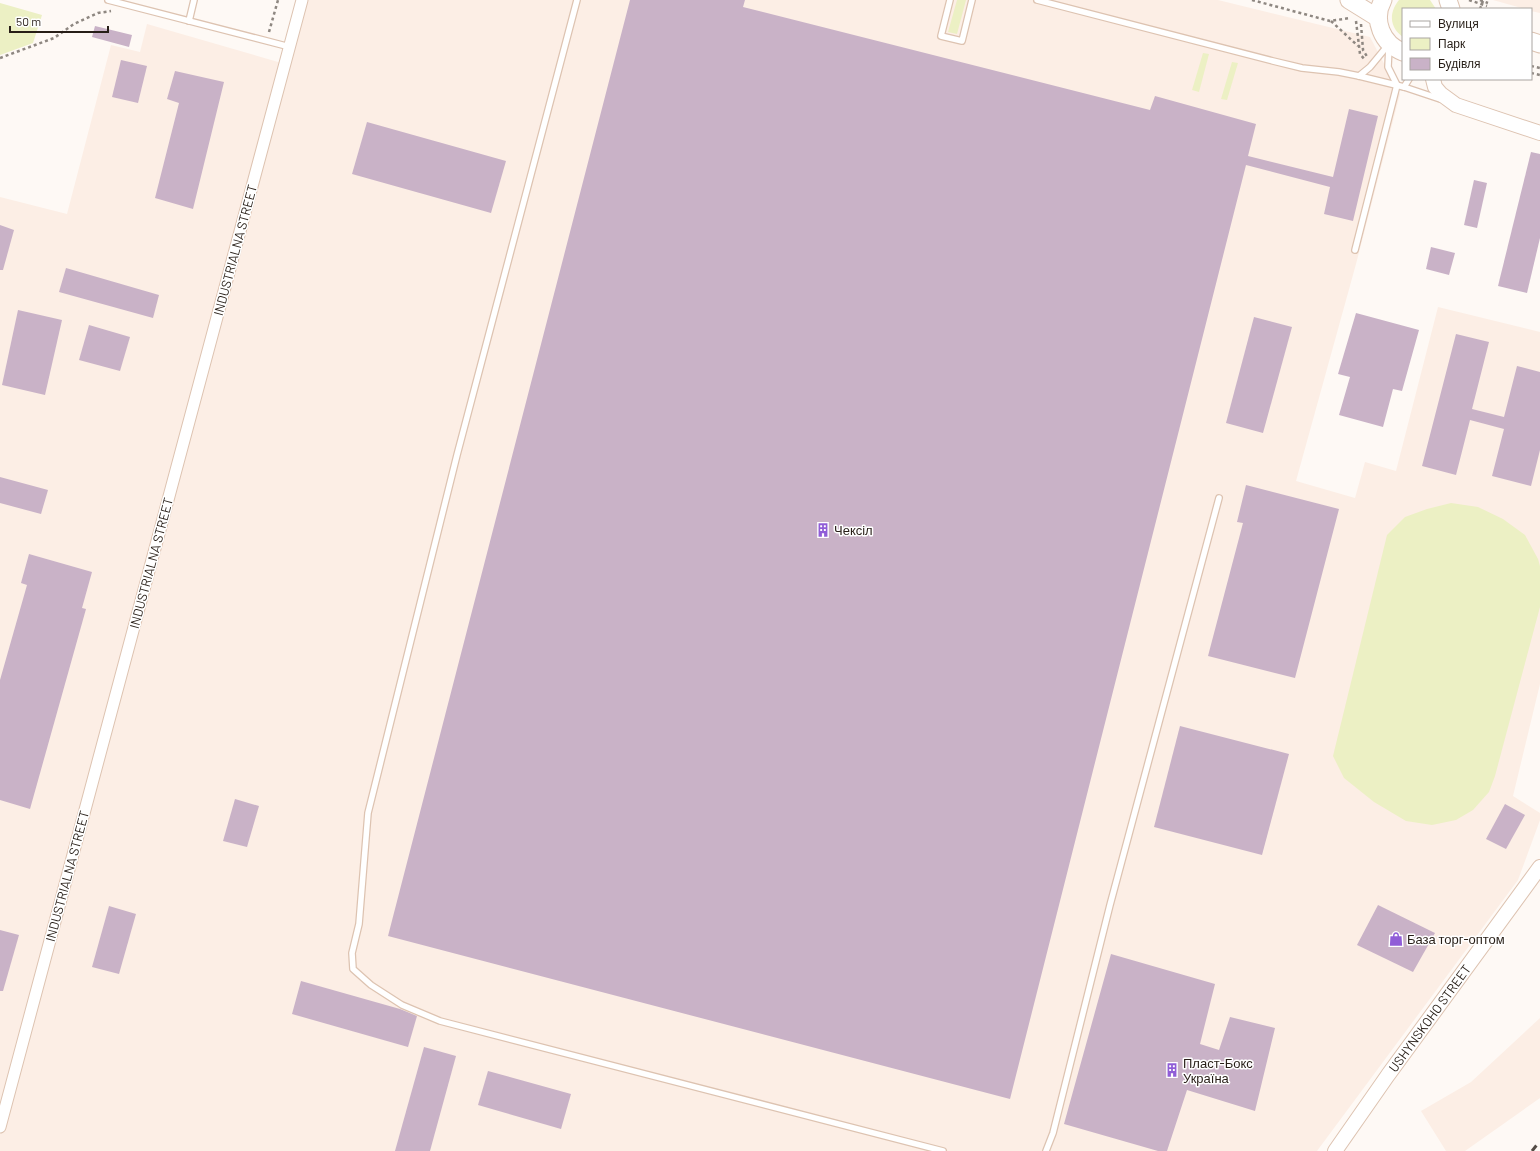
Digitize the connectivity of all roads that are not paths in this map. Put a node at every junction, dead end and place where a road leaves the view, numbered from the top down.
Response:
1 (109, 0) edge
2 (194, 0) edge
3 (302, 0) edge
4 (577, 0) edge
5 (950, 0) edge
6 (972, 0) edge
7 (1037, 0) edge
8 (1349, 0) edge
9 (1383, 0) edge
10 (1378, 18) junction
11 (189, 21) junction
12 (290, 47) junction
13 (1396, 48) edge
14 (1360, 76) junction
15 (1408, 80) edge
16 (1433, 80) edge
17 (1397, 85) junction
18 (1404, 87) junction
19 (1456, 105) junction
20 (1540, 133) edge
21 (1355, 250) dead end
22 (1219, 498) dead end
23 (1540, 867) edge
24 (0, 1127) edge
25 (943, 1151) edge
26 (1046, 1151) edge
27 (1335, 1151) edge

1 - 11 lane
2 - 11 lane
3 - 12 street, INDUSTRIALNA STREET
4 - 25 lane
5 - 6 lane
7 - 14 lane
8 - 10 main road
9 - 10 main road
10 - 13 main road
11 - 12 lane
12 - 24 street, INDUSTRIALNA STREET
13 - 14 lane
13 - 17 lane
14 - 17 lane
15 - 18 lane
16 - 19 street
17 - 18 lane
17 - 21 lane
18 - 19 lane
19 - 20 street
22 - 26 lane
23 - 27 street, USHYNSKOHO STREET

